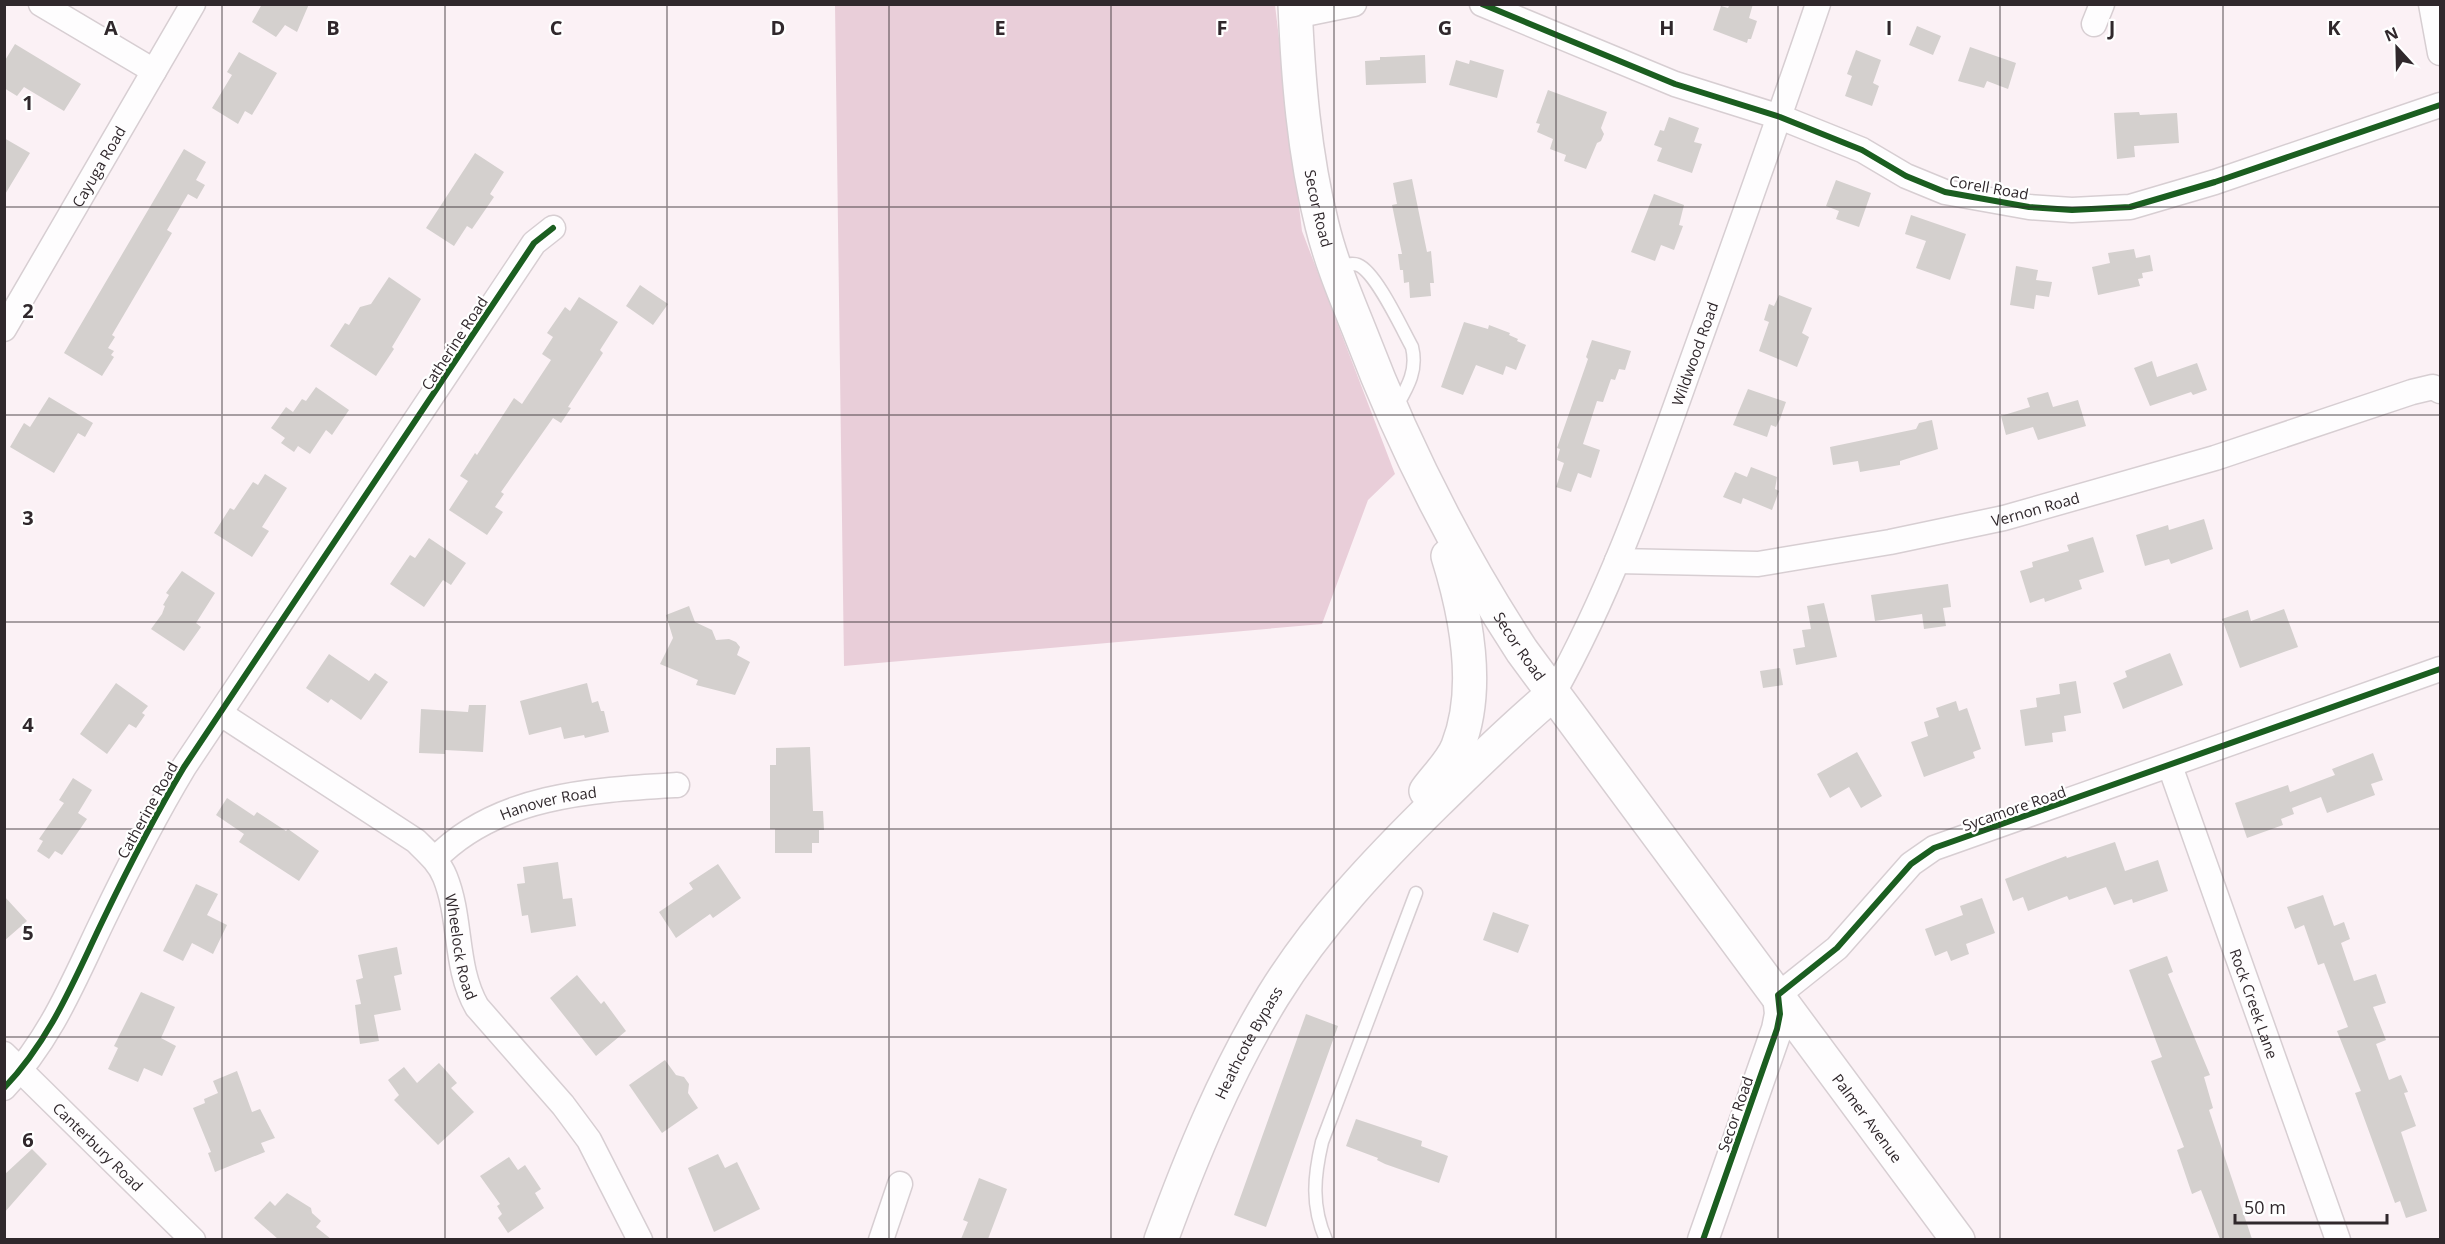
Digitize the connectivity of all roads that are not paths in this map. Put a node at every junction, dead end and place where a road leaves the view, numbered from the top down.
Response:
1 (41, 4) edge
2 (193, 4) edge
3 (1354, 4) edge
4 (1482, 4) edge
5 (1818, 4) edge
6 (2431, 4) edge
7 (1295, 10) edge
8 (2440, 53) edge
9 (154, 71) junction
10 (2440, 105) edge
11 (1780, 117) junction
12 (553, 228) dead end
13 (1335, 267) junction
14 (4, 329) edge
15 (2440, 391) edge
16 (1393, 412) junction
17 (1429, 494) junction
18 (1617, 561) junction
19 (2440, 669) edge
20 (1553, 694) junction
21 (221, 714) junction
22 (2170, 766) junction
23 (677, 785) dead end
24 (435, 859) junction
25 (1370, 867) junction
26 (1416, 893) dead end
27 (1778, 996) junction
28 (13, 1062) edge
29 (4, 1088) edge
30 (900, 1184) dead end
31 (193, 1239) edge
32 (640, 1239) edge
33 (881, 1239) edge
34 (1161, 1239) edge
35 (1326, 1239) edge
36 (1703, 1239) edge
37 (1958, 1239) edge
38 (2338, 1239) edge

1 - 9 street
2 - 9 street, Cayuga Road
3 - 7 street
4 - 11 street, Corell Road
5 - 11 street, Wildwood Road
6 - 8 street
7 - 13 main road, Secor Road
9 - 14 street, Cayuga Road
10 - 11 street, Corell Road
11 - 18 street, Wildwood Road
12 - 21 street, Catherine Road
13 - 16 main road, Secor Road
13 - 16 lane
15 - 18 street, Vernon Road
16 - 17 main road, Secor Road
17 - 20 main road, Secor Road
17 - 25 main road
18 - 20 street, Wildwood Road
19 - 22 street, Sycamore Road
20 - 25 main road
20 - 27 main road, Secor Road
21 - 24 street, Wheelock Road
21 - 28 street, Catherine Road
22 - 27 street, Sycamore Road
22 - 38 street, Rock Creek Lane
23 - 24 street, Hanover Road
24 - 32 street, Wheelock Road
25 - 34 main road, Heathcote Bypass
26 - 35 lane
27 - 36 street, Secor Road
27 - 37 main road, Palmer Avenue
28 - 29 street, Catherine Road
28 - 31 street, Canterbury Road
30 - 33 street

